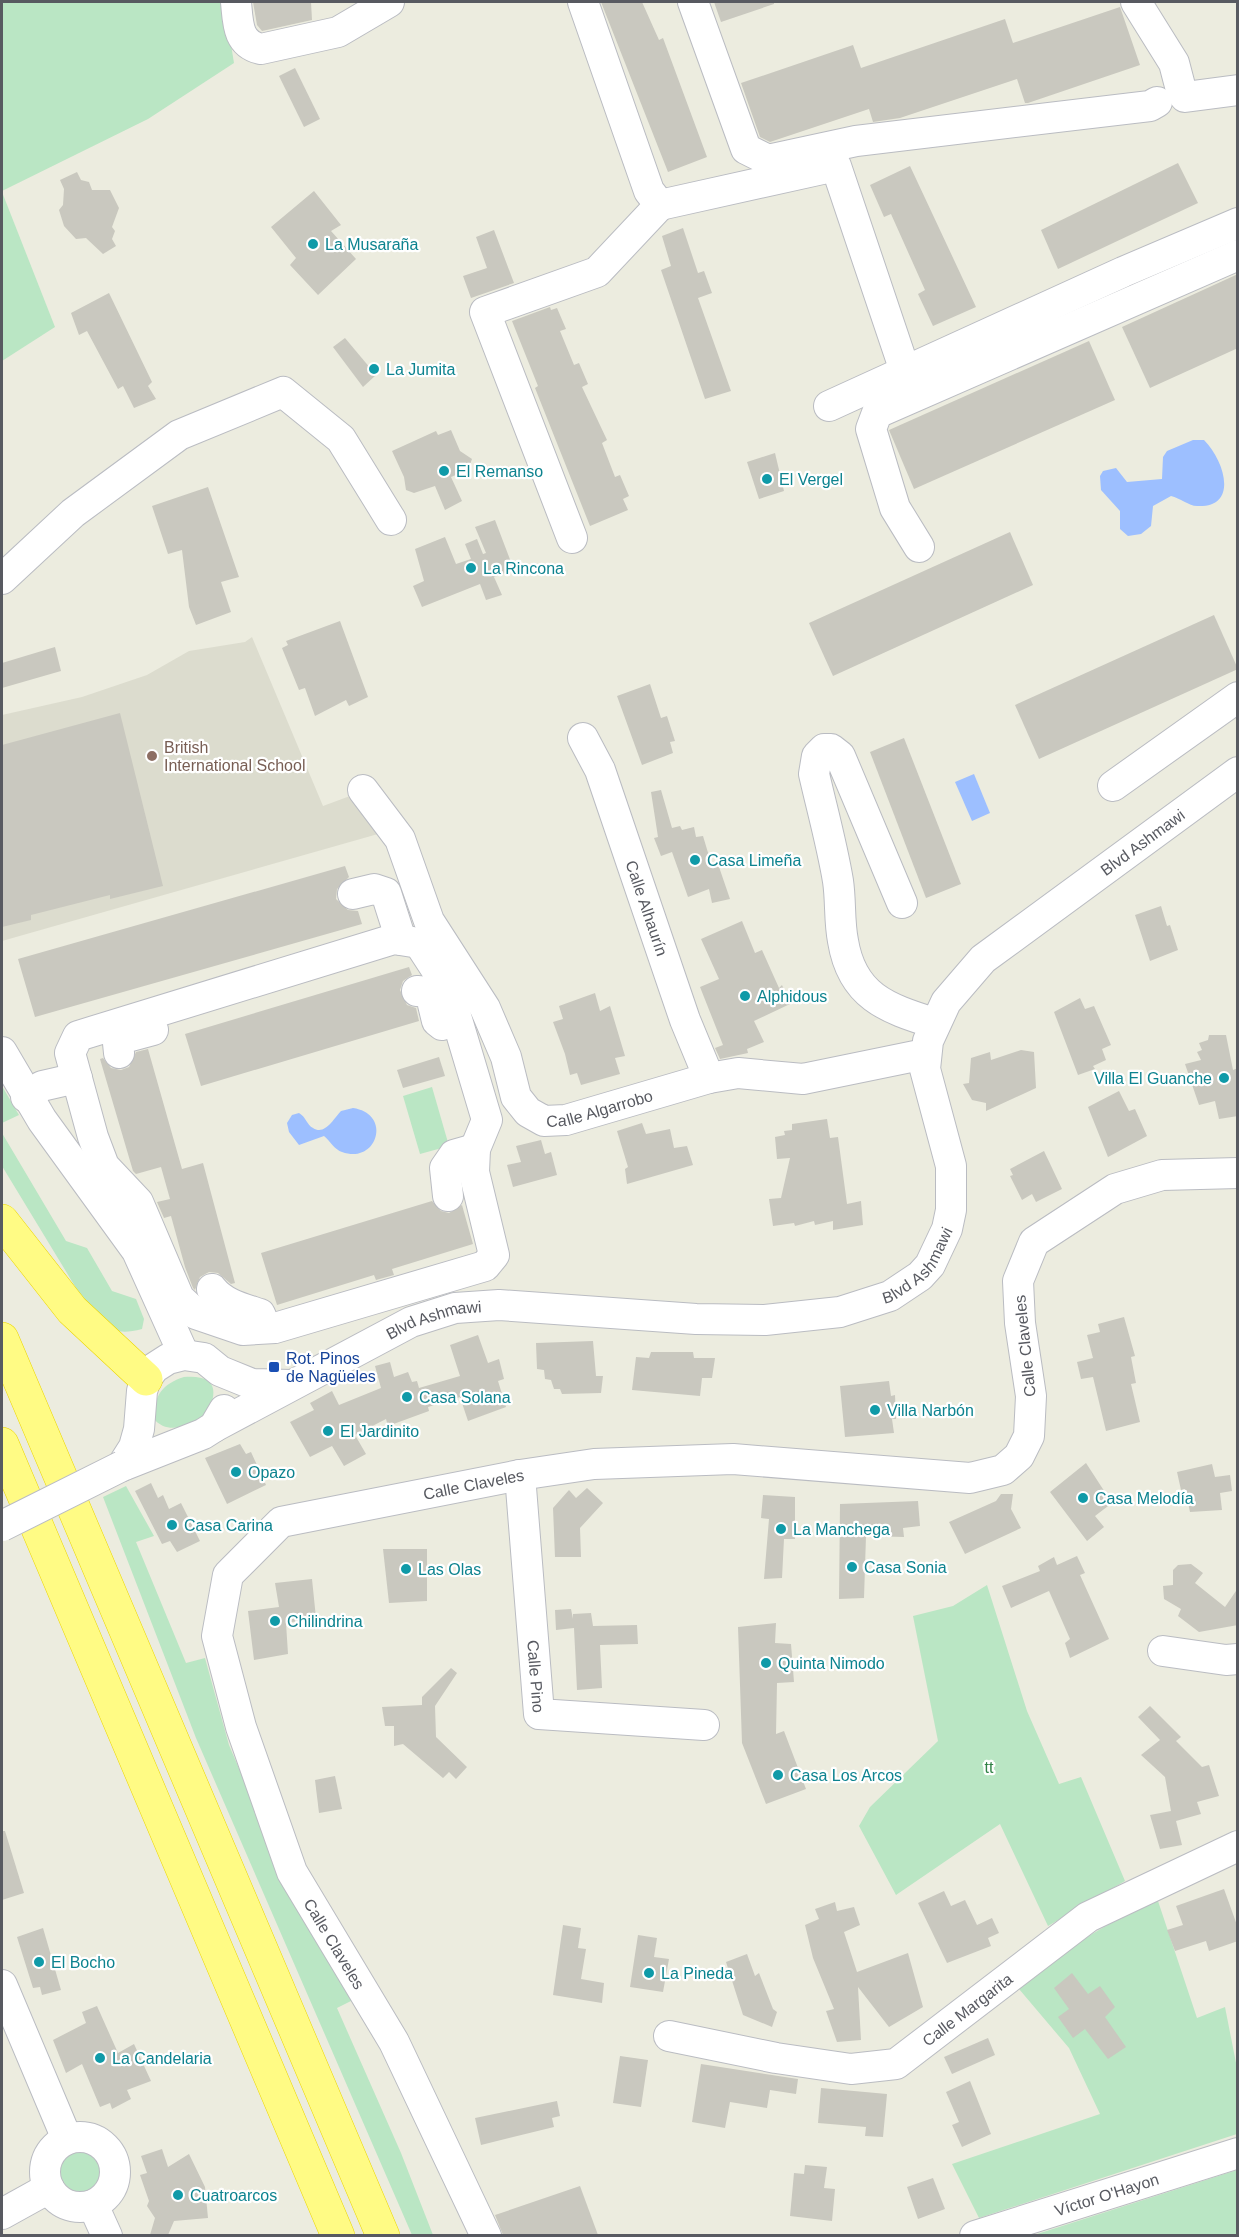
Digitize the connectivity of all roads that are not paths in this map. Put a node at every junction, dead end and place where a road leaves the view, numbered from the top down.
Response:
1 (236, 2) edge
2 (389, 2) edge
3 (582, 2) edge
4 (693, 2) edge
5 (1136, 2) edge
6 (1238, 90) edge
7 (1174, 95) junction
8 (660, 205) junction
9 (1238, 223) edge
10 (1238, 255) edge
11 (904, 371) junction
12 (829, 406) dead end
13 (391, 520) dead end
14 (572, 538) dead end
15 (919, 547) dead end
16 (2, 579) edge
17 (1238, 697) edge
18 (583, 738) dead end
19 (1238, 772) edge
20 (1113, 786) dead end
21 (363, 790) dead end
22 (354, 894) dead end
23 (902, 903) dead end
24 (401, 940) junction
25 (417, 991) dead end
26 (159, 1012) junction
27 (934, 1023) junction
28 (460, 1026) junction
29 (2, 1052) edge
30 (119, 1053) dead end
31 (925, 1054) junction
32 (506, 1056) junction
33 (472, 1066) junction
34 (708, 1077) junction
35 (77, 1078) junction
36 (27, 1096) junction
37 (475, 1149) junction
38 (1238, 1173) edge
39 (448, 1196) dead end
40 (2, 1221) edge
41 (212, 1289) dead end
42 (267, 1328) junction
43 (2, 1339) edge
44 (184, 1355) junction
45 (220, 1371) junction
46 (297, 1385) junction
47 (144, 1392) junction
48 (203, 1432) junction
49 (2, 1444) edge
50 (122, 1466) junction
51 (520, 1475) junction
52 (2, 1526) edge
53 (1163, 1651) dead end
54 (1238, 1659) edge
55 (704, 1725) dead end
56 (1238, 1846) edge
57 (2, 1985) edge
58 (669, 2036) dead end
59 (67, 2139) junction
60 (1238, 2153) edge
61 (49, 2188) junction
62 (93, 2205) junction
63 (2, 2214) edge
64 (993, 2232) edge
65 (107, 2235) edge
66 (338, 2235) edge
67 (383, 2235) edge
68 (486, 2235) edge

1 - 2 street
3 - 8 street
4 - 7 street
5 - 7 street
6 - 7 street
8 - 11 street
8 - 14 street
9 - 11 street
10 - 15 street
11 - 12 street
13 - 16 street
17 - 20 street
18 - 34 street, Calle Alhaurín
19 - 27 street, Blvd Ashmawi
21 - 32 street, Calle Algarrobo
22 - 24 street
23 - 27 street
24 - 26 street
24 - 28 street
25 - 28 street
26 - 30 street
26 - 35 street
27 - 31 street, Blvd Ashmawi
28 - 33 street
29 - 36 street
31 - 34 street, Calle Algarrobo
31 - 46 street, Blvd Ashmawi
32 - 33 street
32 - 34 street, Calle Algarrobo
33 - 37 street
35 - 36 street
35 - 42 street
36 - 44 street
37 - 39 street
37 - 42 street
38 - 51 street, Calle Claveles
40 - 47 highway
41 - 42 street
43 - 67 highway
44 - 45 street
44 - 47 street
45 - 46 street
45 - 48 street
46 - 48 street, Blvd Ashmawi
47 - 48 street
47 - 50 street
48 - 50 street, Blvd Ashmawi
49 - 66 highway
50 - 52 street, Blvd Ashmawi, bridge
51 - 55 street, Calle Pino
51 - 68 street, Calle Claveles
53 - 54 street
56 - 58 street, Calle Margarita
57 - 59 street
59 - 61 street
59 - 62 street
60 - 64 street, Víctor O'Hayon
61 - 62 street
61 - 63 street
62 - 65 street

